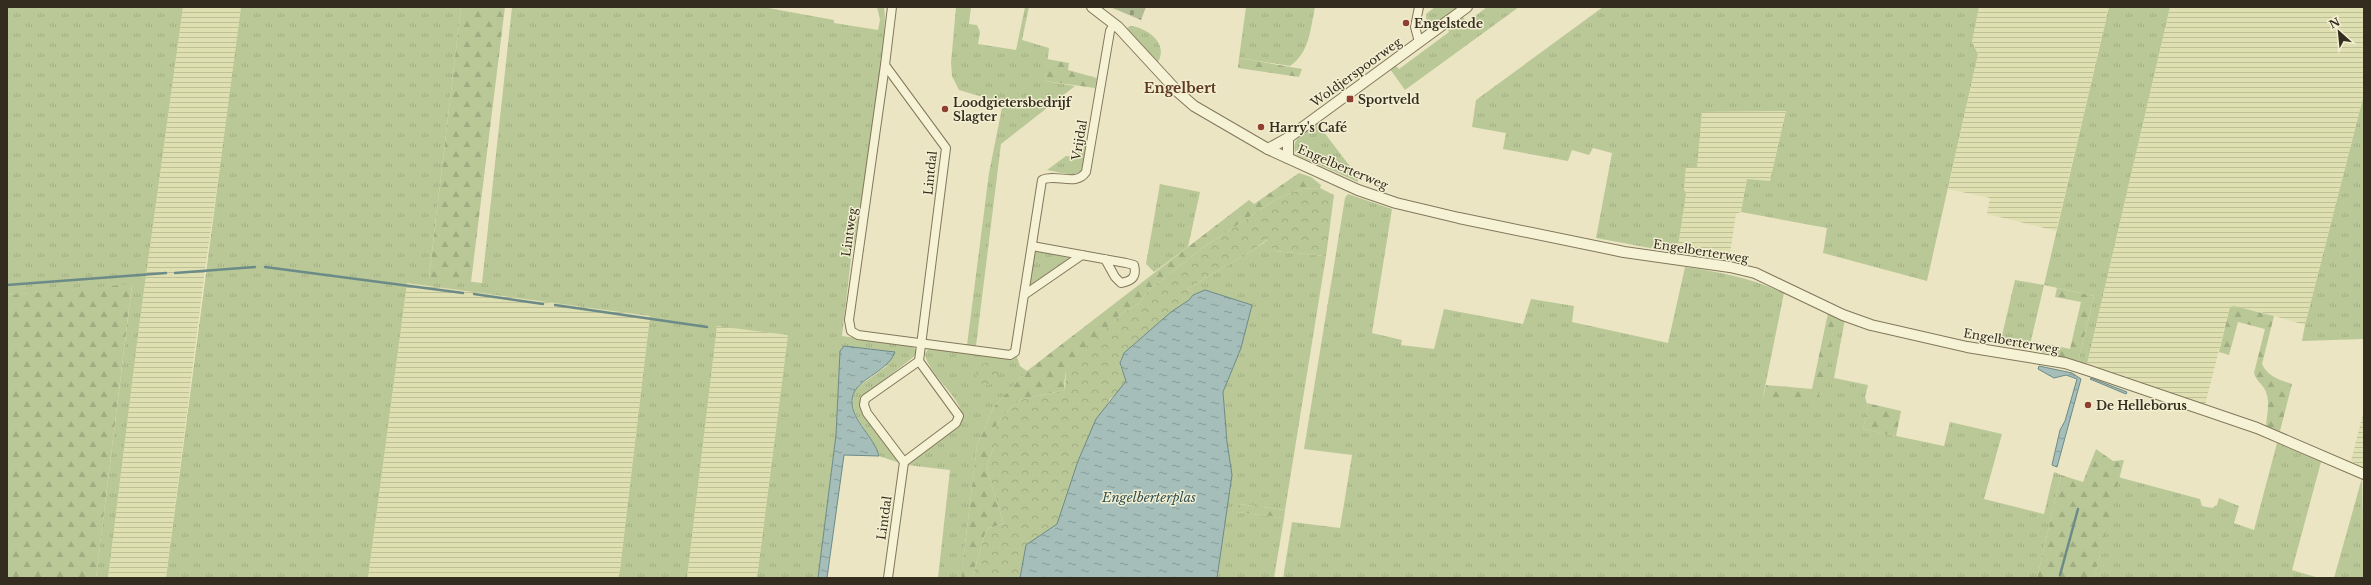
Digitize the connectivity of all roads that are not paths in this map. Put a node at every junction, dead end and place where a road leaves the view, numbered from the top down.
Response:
1 (892, 7) edge
2 (1092, 7) edge
3 (1419, 7) edge
4 (1467, 7) edge
5 (1114, 24) junction
6 (1419, 42) junction
7 (885, 65) junction
8 (1288, 138) junction
9 (1268, 149) junction
10 (1288, 158) junction
11 (1032, 246) junction
12 (1082, 255) junction
13 (1105, 259) dead end
14 (1024, 295) junction
15 (920, 344) junction
16 (919, 361) junction
17 (904, 462) junction
18 (2364, 474) edge
19 (888, 578) edge

1 - 7 street
2 - 5 street, Engelberterweg
3 - 6 street, Woldjerspoorweg
4 - 6 street, Woldjerspoorweg
5 - 9 street, Engelberterweg
5 - 11 street, Vrijdal
6 - 8 street, Woldjerspoorweg
7 - 15 street, Lintdal
7 - 15 street, Lintweg
8 - 9 street, Woldjerspoorweg
8 - 10 street
9 - 10 street, Engelberterweg
10 - 18 street, Engelberterweg
11 - 12 street
11 - 14 street, Vrijdal
12 - 13 street
12 - 14 street
14 - 15 street, Vrijdal
15 - 16 street, Lintdal
16 - 17 street
16 - 17 street
17 - 19 street, Lintdal

